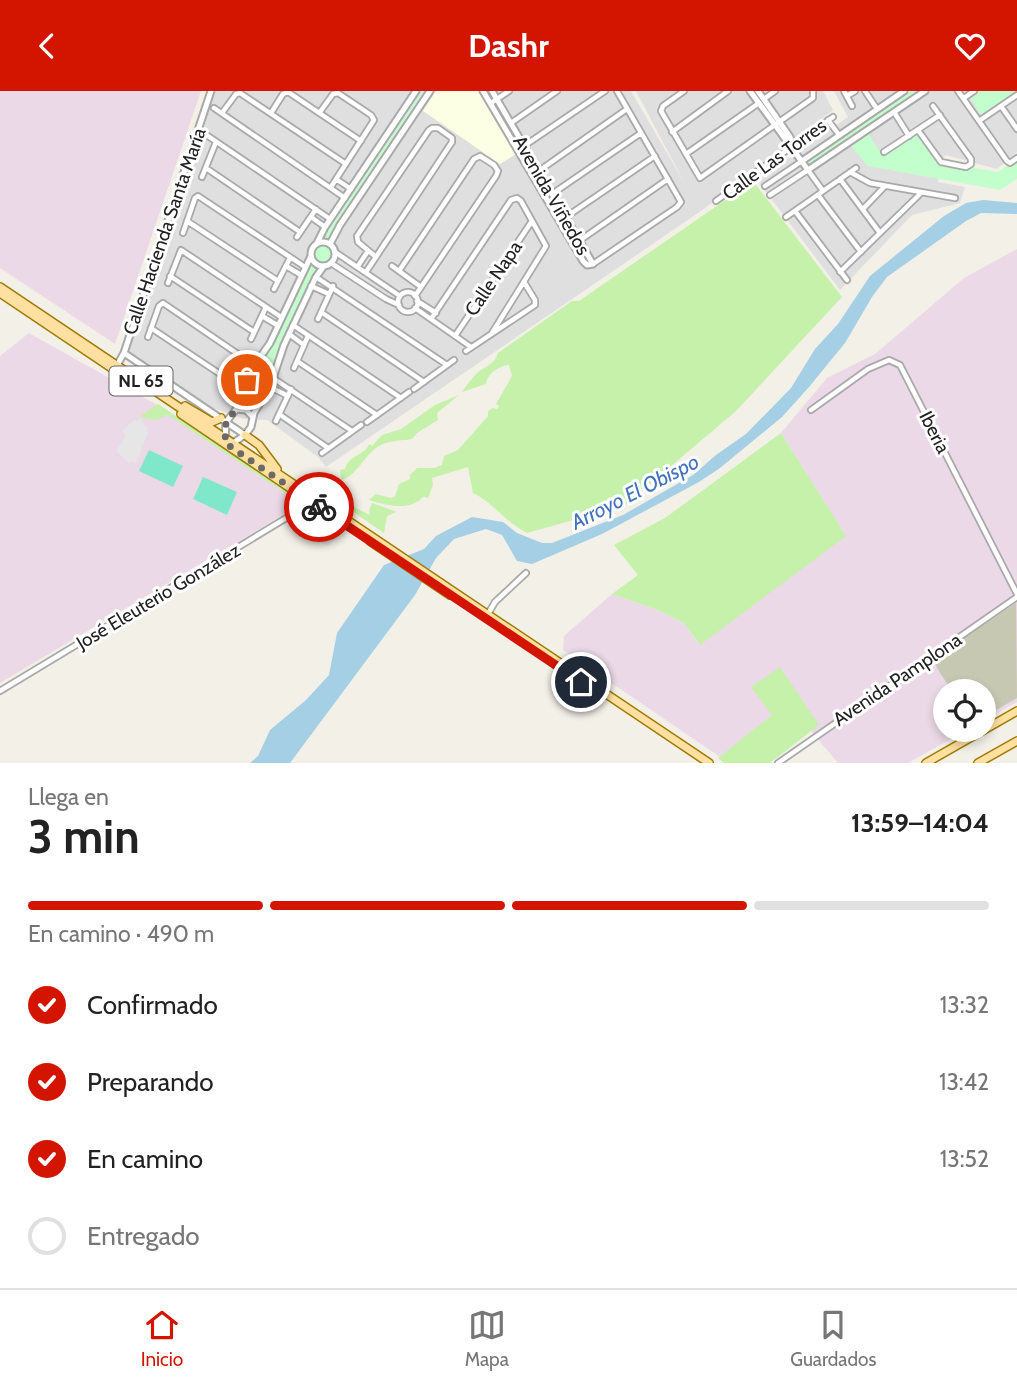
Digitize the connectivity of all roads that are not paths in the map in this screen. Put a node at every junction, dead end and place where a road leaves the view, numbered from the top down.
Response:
1 (211, 91) edge
2 (416, 91) edge
3 (430, 91) edge
4 (483, 91) edge
5 (492, 91) edge
6 (509, 91) edge
7 (557, 91) edge
8 (605, 91) edge
9 (617, 91) edge
10 (684, 91) edge
11 (728, 91) edge
12 (750, 91) edge
13 (758, 91) edge
14 (775, 91) edge
15 (855, 91) edge
16 (865, 91) edge
17 (904, 91) edge
18 (925, 91) edge
19 (958, 91) edge
20 (974, 91) edge
21 (814, 94) edge
22 (846, 94) edge
23 (1017, 95) edge
24 (964, 98) junction
25 (494, 101) junction
26 (761, 101) junction
27 (852, 106) dead end
28 (933, 106) dead end
29 (1001, 106) junction
30 (214, 108) dead end
31 (627, 109) junction
32 (877, 109) junction
33 (320, 112) junction
34 (894, 112) junction
35 (222, 113) junction
36 (271, 113) junction
37 (940, 114) junction
38 (979, 121) junction
39 (510, 123) junction
40 (777, 123) junction
41 (1017, 129) edge
42 (918, 130) junction
43 (390, 131) junction
44 (672, 132) junction
45 (641, 133) junction
46 (205, 134) dead end
47 (839, 135) junction
48 (909, 136) junction
49 (400, 137) junction
50 (216, 141) junction
51 (361, 141) junction
52 (524, 146) junction
53 (793, 148) junction
54 (884, 152) dead end
55 (686, 155) junction
56 (655, 156) junction
57 (1017, 158) edge
58 (802, 161) junction
59 (346, 164) junction
60 (365, 167) junction
61 (206, 168) junction
62 (856, 168) dead end
63 (808, 170) junction
64 (536, 172) junction
65 (849, 172) junction
66 (374, 174) junction
67 (202, 177) dead end
68 (336, 179) junction
69 (668, 179) junction
70 (840, 180) junction
71 (765, 186) dead end
72 (885, 186) junction
73 (330, 187) junction
74 (351, 189) junction
75 (821, 193) junction
76 (921, 193) junction
77 (552, 194) junction
78 (770, 195) dead end
79 (345, 198) junction
80 (955, 198) dead end
81 (716, 201) dead end
82 (316, 209) junction
83 (863, 209) junction
84 (795, 211) junction
85 (311, 217) junction
86 (566, 217) junction
87 (786, 217) dead end
88 (330, 219) junction
89 (187, 221) junction
90 (532, 221) junction
91 (325, 227) junction
92 (183, 233) dead end
93 (880, 233) junction
94 (579, 241) junction
95 (317, 243) junction
96 (330, 244) junction
97 (368, 251) junction
98 (335, 252) junction
99 (861, 252) junction
100 (311, 256) junction
101 (376, 257) junction
102 (290, 258) junction
103 (331, 263) junction
104 (593, 264) junction
105 (286, 265) junction
106 (324, 266) junction
107 (358, 266) junction
108 (392, 266) dead end
109 (305, 267) junction
110 (399, 271) junction
111 (366, 272) junction
112 (840, 272) junction
113 (300, 275) junction
114 (170, 276) junction
115 (316, 277) junction
116 (375, 278) junction
117 (847, 280) dead end
118 (278, 281) junction
119 (524, 282) junction
120 (168, 283) dead end
121 (419, 285) junction
122 (311, 286) junction
123 (333, 286) junction
124 (0, 287) edge
125 (368, 288) junction
126 (274, 289) dead end
127 (0, 293) edge
128 (329, 294) junction
129 (400, 296) junction
130 (414, 296) junction
131 (288, 302) junction
132 (399, 305) junction
133 (266, 307) junction
134 (301, 308) junction
135 (415, 308) junction
136 (322, 310) junction
137 (436, 313) junction
138 (262, 316) junction
139 (281, 317) junction
140 (318, 319) dead end
141 (432, 319) junction
142 (277, 325) junction
143 (293, 325) junction
144 (151, 328) junction
145 (254, 332) junction
146 (492, 333) junction
147 (289, 334) junction
148 (308, 336) junction
149 (455, 336) junction
150 (148, 337) dead end
151 (251, 339) dead end
152 (304, 345) junction
153 (124, 353) junction
154 (238, 354) junction
155 (454, 360) dead end
156 (297, 361) junction
157 (234, 362) junction
158 (254, 365) junction
159 (447, 365) junction
160 (115, 367) junction
161 (294, 368) dead end
162 (250, 372) junction
163 (226, 378) junction
164 (273, 378) junction
165 (424, 382) junction
166 (222, 386) dead end
167 (270, 387) junction
168 (291, 389) junction
169 (288, 395) junction
170 (401, 398) junction
171 (171, 402) junction
172 (236, 409) junction
173 (811, 410) dead end
174 (279, 414) junction
175 (377, 415) junction
176 (253, 417) junction
177 (224, 420) junction
178 (276, 421) dead end
179 (352, 431) junction
180 (245, 435) junction
181 (228, 442) junction
182 (328, 449) junction
183 (322, 453) dead end
184 (282, 475) junction
185 (314, 502) junction
186 (526, 572) dead end
187 (430, 578) junction
188 (1017, 595) edge
189 (488, 614) junction
190 (0, 691) edge
191 (1017, 711) edge
192 (1017, 741) edge
193 (701, 763) edge
194 (709, 763) edge
195 (778, 763) edge
196 (926, 763) edge
197 (978, 763) edge

1 - 153 street, Calle Hacienda Santa María
2 - 43 street
3 - 49 street
4 - 25 street, Avenida Viñedos
5 - 25 street, Avenida Viñedos
6 - 25 street
7 - 39 street
8 - 52 street
9 - 31 street
10 - 44 street
11 - 44 street
12 - 26 street
13 - 26 street
14 - 26 street
15 - 22 street
16 - 32 street
17 - 32 street
18 - 34 street
19 - 24 street
20 - 24 street
21 - 40 street
22 - 27 street
23 - 29 street
24 - 38 street
25 - 39 street, Avenida Viñedos
25 - 64 street, Avenida Viñedos
26 - 40 street
26 - 55 street
28 - 37 street
29 - 38 street
29 - 41 street
30 - 35 street
31 - 45 street
31 - 64 street
32 - 47 street
33 - 36 street
33 - 51 street
33 - 51 street
34 - 48 street
34 - 63 street
35 - 36 street
35 - 73 street
36 - 59 street
37 - 42 street
37 - 42 street
38 - 57 street
39 - 52 street, Avenida Viñedos
40 - 53 street
40 - 55 street
42 - 48 street
43 - 49 street
43 - 60 street
44 - 55 street
45 - 56 street
45 - 77 street
46 - 50 street
47 - 53 street, Calle Las Torres
47 - 58 street
48 - 54 street
49 - 66 street
50 - 61 street
50 - 82 street
51 - 59 street
52 - 64 street, Avenida Viñedos
53 - 58 street
53 - 81 street, Calle Las Torres
56 - 69 street
56 - 86 street
58 - 63 street
58 - 71 street
59 - 68 street
60 - 66 street
60 - 74 street
61 - 67 street
61 - 85 street
62 - 65 street
63 - 75 street
63 - 78 street
64 - 77 street, Avenida Viñedos
64 - 104 street, Avenida Viñedos
65 - 70 street
65 - 72 street
66 - 96 street
68 - 73 street
68 - 74 street
69 - 94 street
69 - 104 street
70 - 75 street
70 - 83 street
72 - 76 street
72 - 83 street
73 - 79 street
74 - 79 street
75 - 84 street
75 - 99 street
76 - 80 street
76 - 93 street
77 - 86 street, Avenida Viñedos
79 - 88 street
82 - 85 street
82 - 88 street
83 - 93 street
84 - 87 street
84 - 112 street
85 - 91 street
86 - 94 street, Avenida Viñedos
88 - 91 street
89 - 92 street
89 - 102 street
89 - 118 street
90 - 119 street
90 - 137 street
90 - 149 street, Calle Napa
91 - 95 street
93 - 99 street
94 - 104 street, Avenida Viñedos
95 - 96 street
95 - 100 street
96 - 98 street
97 - 101 street
97 - 101 street
97 - 107 street
98 - 103 street
98 - 107 street
99 - 112 street
100 - 106 street
100 - 109 street
101 - 111 street
102 - 105 street
102 - 109 street
103 - 106 street
103 - 125 street
105 - 113 street
105 - 118 street
106 - 115 street
107 - 111 street
108 - 110 street
109 - 113 street
110 - 121 street
110 - 121 street
111 - 116 street
112 - 117 street
113 - 131 street
114 - 120 street
114 - 133 street
114 - 145 street
115 - 122 street
115 - 123 street
116 - 125 street
116 - 129 street
118 - 126 street
119 - 146 street
119 - 146 street
121 - 130 street
122 - 128 street
122 - 134 street
123 - 128 street
123 - 159 street
124 - 160 main road, NL 65
125 - 132 street
127 - 160 main road, NL 65
128 - 136 street
129 - 130 street
129 - 132 street
130 - 135 street
130 - 137 street
131 - 134 street
131 - 139 street
132 - 135 street
133 - 138 street
133 - 139 street
134 - 143 street
135 - 141 street
136 - 140 street
136 - 165 street
137 - 141 street
138 - 142 street
138 - 145 street
139 - 142 street
141 - 149 street
142 - 158 street
143 - 147 street
143 - 148 street
144 - 150 street
144 - 154 street
144 - 163 street
145 - 151 street
146 - 149 street
147 - 152 street
147 - 164 street
148 - 152 street
148 - 170 street
152 - 156 street
153 - 160 street, Calle Hacienda Santa María
153 - 177 street
154 - 157 street
154 - 158 street
155 - 159 street
156 - 161 street
156 - 175 street
157 - 162 street
157 - 163 street
158 - 162 street
159 - 165 street
160 - 171 main road, NL 65
160 - 181 main road, NL 65
162 - 172 street
163 - 166 street
164 - 167 street
164 - 168 street
165 - 170 street
167 - 169 street
167 - 176 street
168 - 169 street
168 - 179 street
169 - 174 street
170 - 175 street
171 - 177 main road
171 - 181 main road, NL 65
172 - 176 street
172 - 177 street
173 - 188 street, Iberia
174 - 178 street
174 - 182 street
175 - 179 street
176 - 180 street
177 - 180 street
177 - 181 street
179 - 182 street
180 - 181 street
180 - 184 main road
181 - 184 main road, NL 65
181 - 185 main road, NL 65
182 - 183 street
184 - 185 main road, NL 65
185 - 187 main road, NL 65
185 - 190 street, José Eleuterio González
186 - 189 street
187 - 189 main road, NL 65
187 - 193 main road, NL 65
188 - 195 street, Avenida Pamplona
189 - 194 main road, NL 65
191 - 196 main road
192 - 197 main road

